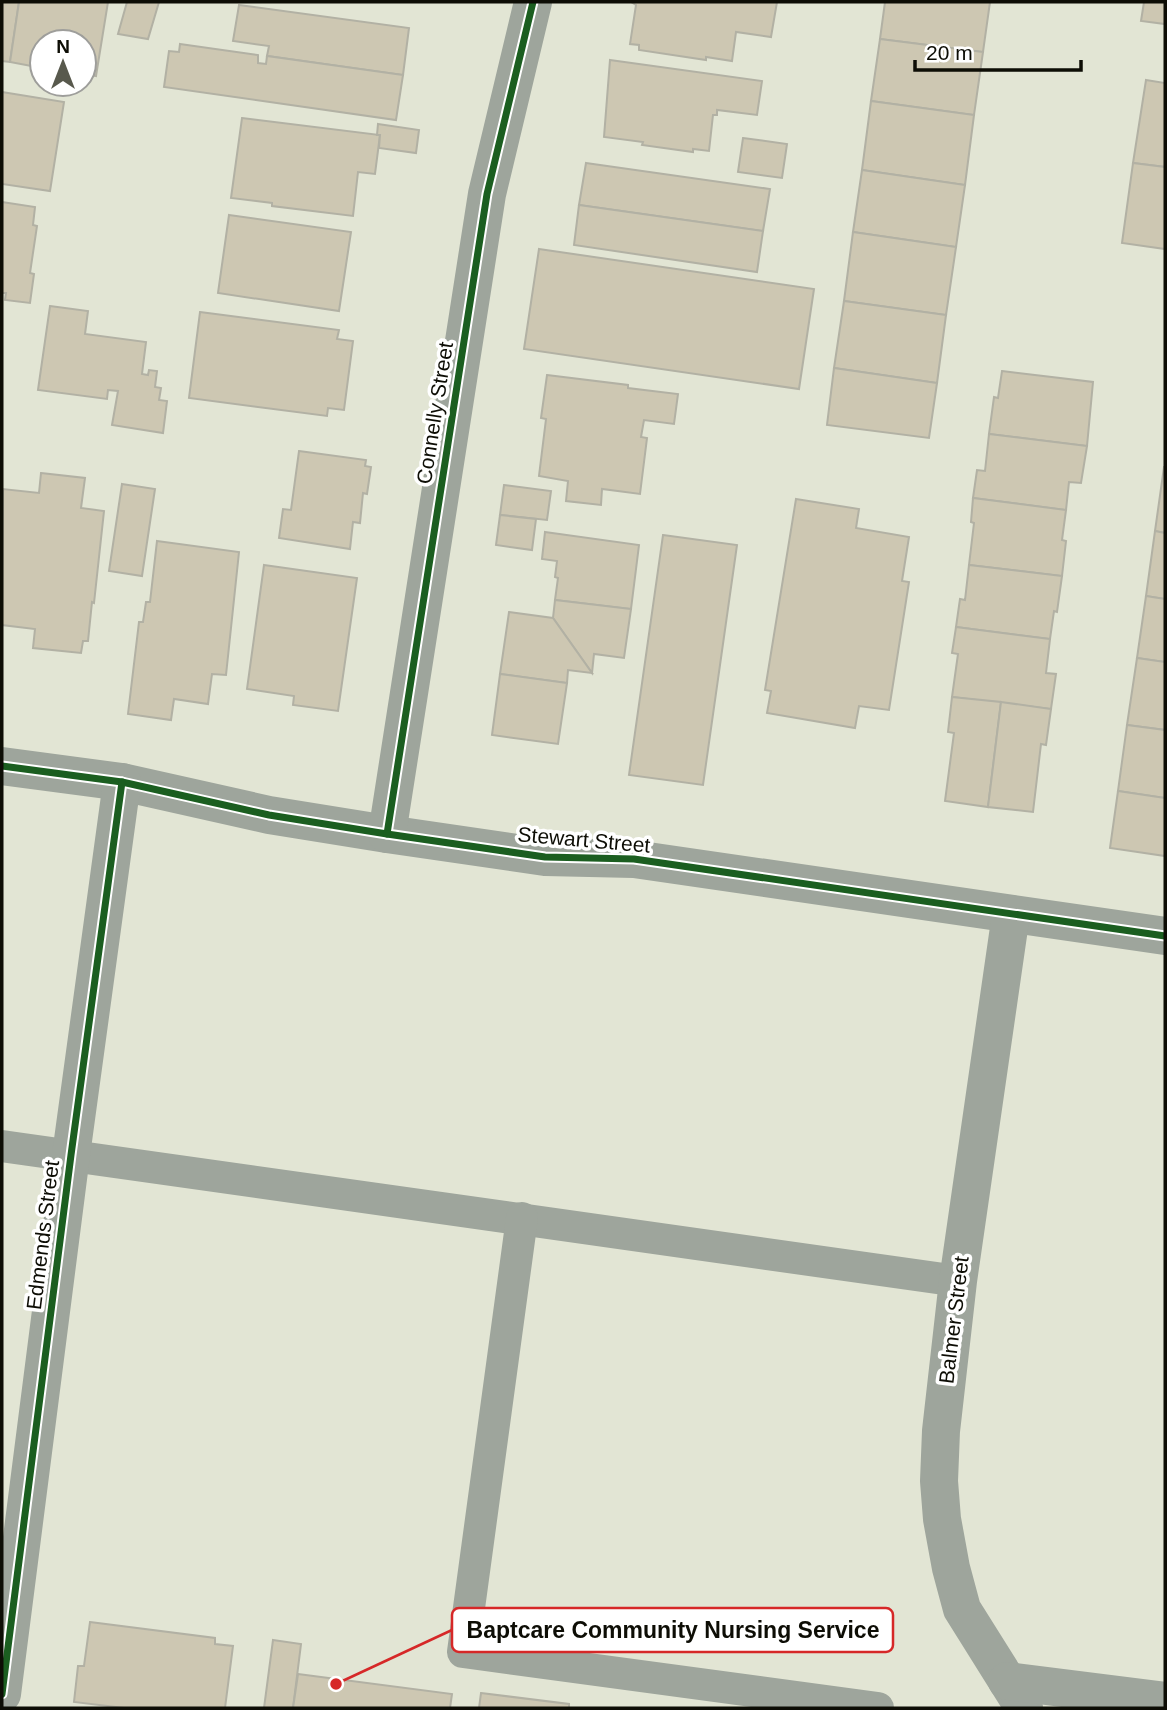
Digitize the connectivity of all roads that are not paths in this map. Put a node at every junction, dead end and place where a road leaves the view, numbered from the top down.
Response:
1 (533, 2) edge
2 (2, 766) edge
3 (122, 782) junction
4 (387, 834) junction
5 (1011, 914) junction
6 (1165, 936) edge
7 (2, 1146) edge
8 (71, 1155) junction
9 (522, 1218) junction
10 (958, 1281) junction
11 (8, 1594) edge
12 (2, 1694) edge
13 (1015, 1695) edge
14 (1165, 1701) edge
15 (878, 1708) edge

1 - 4 street, Connelly Street
2 - 3 street, Stewart Street
3 - 4 street, Stewart Street
3 - 8 street, Edmends Street
4 - 5 street, Stewart Street
5 - 6 street, Stewart Street
5 - 10 street, Balmer Street
7 - 8 lane
8 - 9 lane
8 - 11 street, Edmends Street
9 - 10 lane
9 - 15 lane
10 - 13 street, Balmer Street
11 - 12 street, Edmends Street
13 - 14 street

